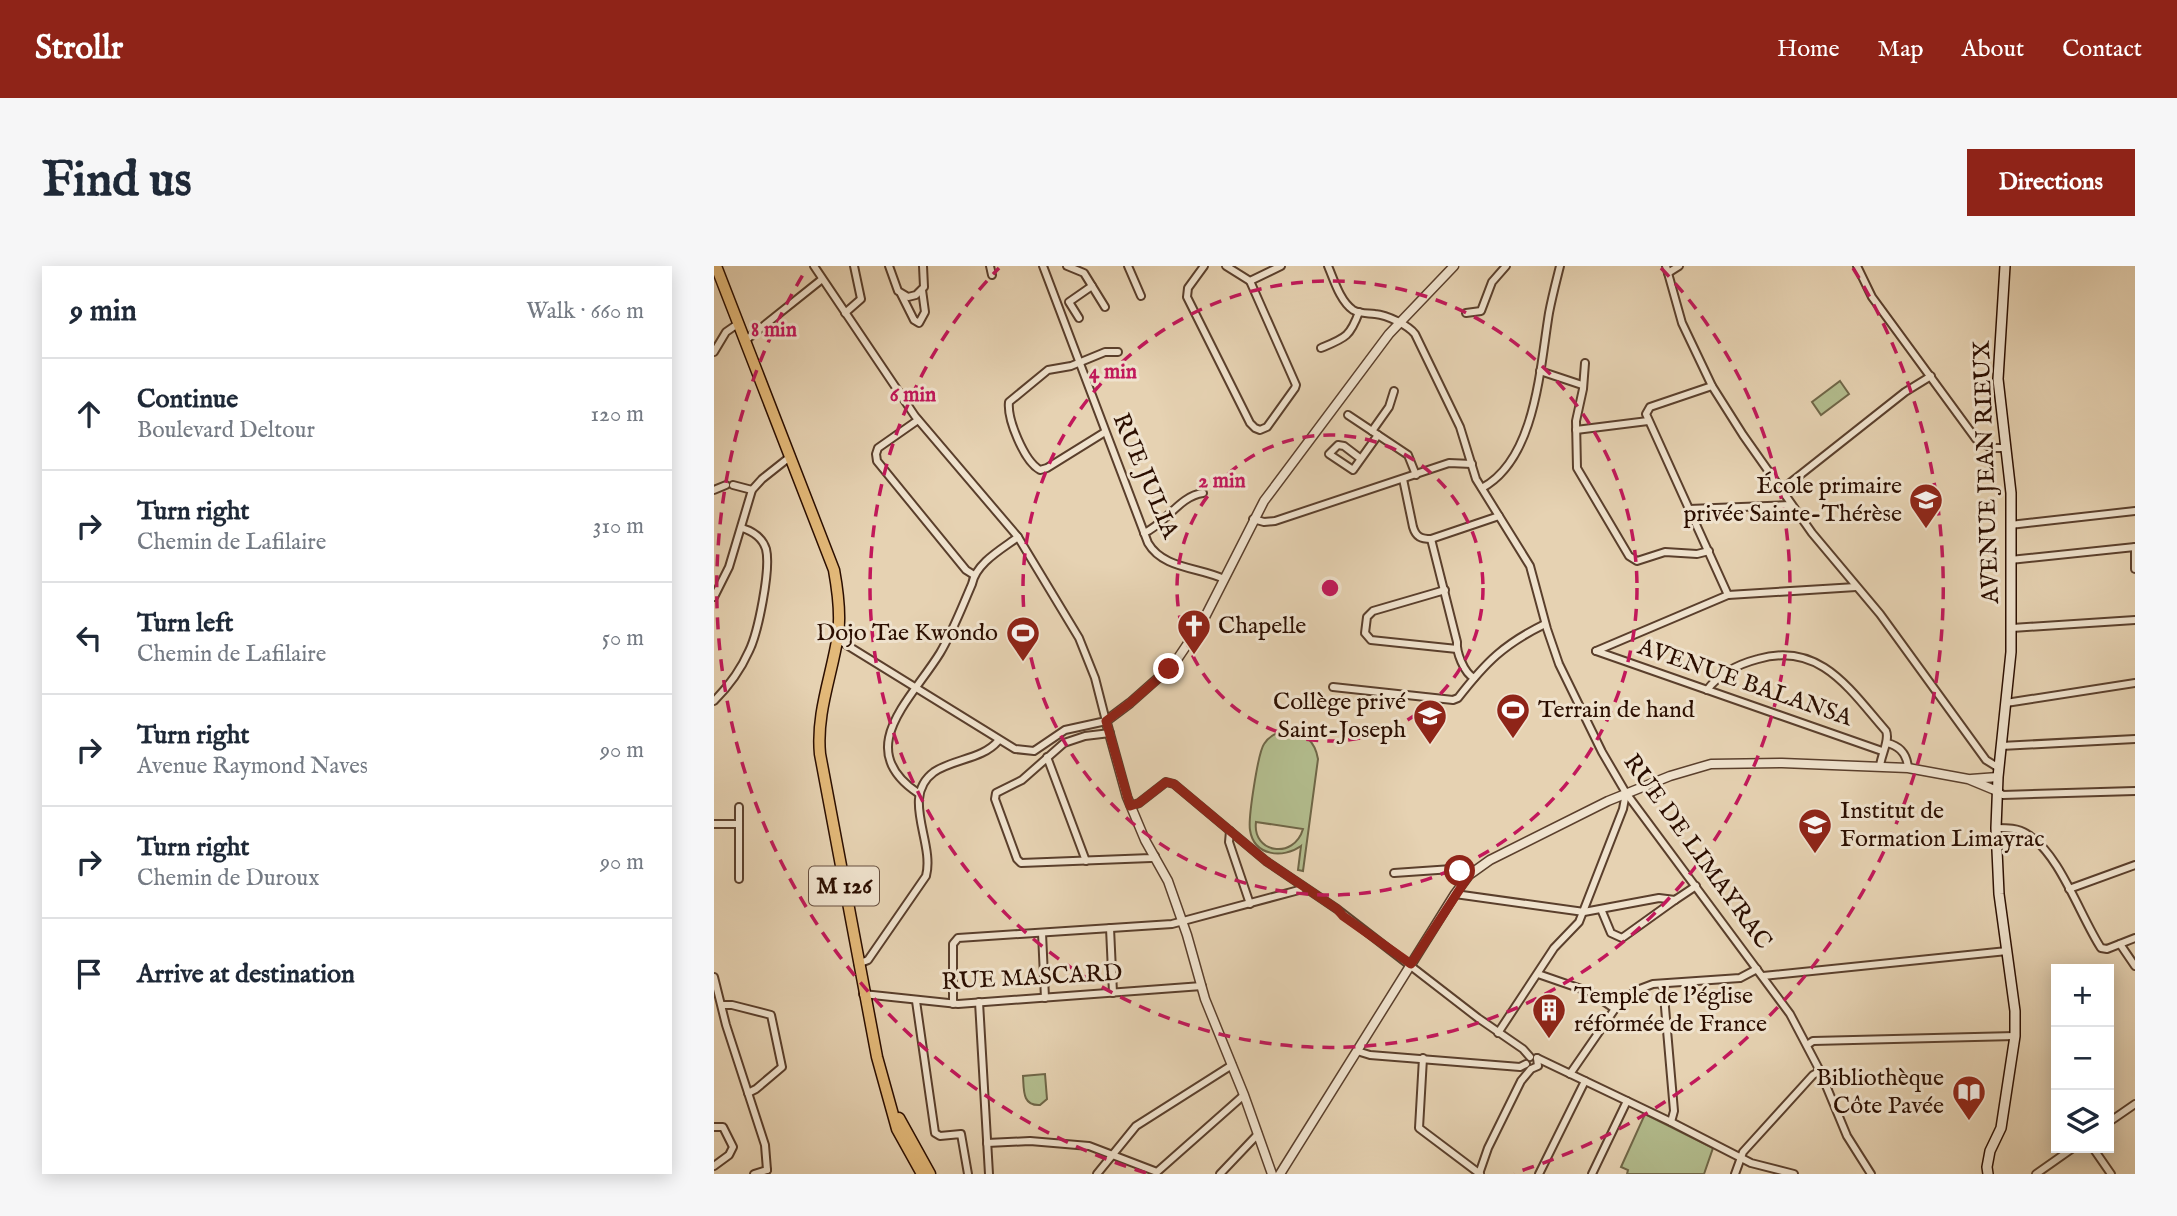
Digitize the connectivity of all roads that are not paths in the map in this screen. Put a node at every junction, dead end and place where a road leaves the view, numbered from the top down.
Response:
1 (716, 266) edge
2 (814, 266) edge
3 (854, 266) edge
4 (889, 266) edge
5 (923, 266) edge
6 (990, 266) edge
7 (1043, 266) edge
8 (1067, 266) edge
9 (1128, 266) edge
10 (1204, 266) edge
11 (1226, 266) edge
12 (1281, 266) edge
13 (1328, 266) edge
14 (1454, 266) edge
15 (1506, 266) edge
16 (1560, 266) edge
17 (1679, 266) edge
18 (1857, 266) edge
19 (2005, 266) edge
20 (1667, 269) edge
21 (992, 275) dead end
22 (821, 280) junction
23 (1250, 281) junction
24 (1092, 286) junction
25 (922, 290) junction
26 (901, 294) junction
27 (1141, 296) dead end
28 (1105, 307) dead end
29 (1359, 312) junction
30 (845, 313) junction
31 (1466, 313) dead end
32 (1079, 318) dead end
33 (1399, 322) junction
34 (739, 323) junction
35 (746, 340) junction
36 (1321, 348) dead end
37 (714, 352) edge
38 (1118, 352) dead end
39 (1079, 362) junction
40 (1585, 363) dead end
41 (1540, 371) junction
42 (1931, 376) junction
43 (1582, 385) junction
44 (1712, 386) junction
45 (1394, 391) dead end
46 (1348, 415) dead end
47 (918, 420) junction
48 (1648, 421) junction
49 (1576, 430) junction
50 (1105, 432) junction
51 (1375, 433) junction
52 (2006, 448) junction
53 (791, 457) junction
54 (1362, 459) junction
55 (1472, 464) junction
56 (1416, 475) junction
57 (1403, 479) junction
58 (1482, 488) junction
59 (714, 490) edge
60 (752, 490) junction
61 (1781, 490) junction
62 (1203, 493) dead end
63 (1791, 505) junction
64 (1689, 509) junction
65 (2135, 511) edge
66 (1499, 516) junction
67 (1253, 519) junction
68 (2010, 525) junction
69 (742, 528) junction
70 (1144, 533) junction
71 (1018, 537) junction
72 (1431, 539) junction
73 (2135, 547) edge
74 (1709, 551) junction
75 (2010, 560) junction
76 (2135, 569) edge
77 (974, 575) junction
78 (1224, 579) junction
79 (1856, 587) junction
80 (1444, 590) junction
81 (1728, 595) junction
82 (714, 597) edge
83 (2135, 620) edge
84 (1545, 624) junction
85 (2012, 628) junction
86 (837, 639) junction
87 (1457, 649) junction
88 (1474, 678) junction
89 (2135, 683) edge
90 (1333, 687) dead end
91 (917, 688) junction
92 (1707, 690) junction
93 (714, 701) edge
94 (2006, 703) junction
95 (1106, 721) junction
96 (1110, 733) junction
97 (2135, 738) edge
98 (998, 741) junction
99 (1887, 743) junction
100 (2001, 746) junction
101 (1882, 751) junction
102 (1046, 757) junction
103 (1880, 766) junction
104 (1908, 768) junction
105 (1998, 773) junction
106 (1968, 779) junction
107 (1997, 791) junction
108 (2135, 791) edge
109 (918, 793) junction
110 (1626, 793) junction
111 (1130, 806) junction
112 (739, 807) dead end
113 (714, 824) edge
114 (739, 824) junction
115 (1996, 828) junction
116 (1230, 831) junction
117 (1155, 856) junction
118 (1086, 861) junction
119 (2135, 865) edge
120 (1394, 873) dead end
121 (1469, 875) junction
122 (739, 879) dead end
123 (1696, 886) junction
124 (1303, 887) junction
125 (2069, 889) junction
126 (1455, 894) junction
127 (1675, 900) junction
128 (1250, 904) junction
129 (1601, 909) junction
130 (1584, 912) junction
131 (1182, 921) junction
132 (1110, 928) junction
133 (1042, 933) junction
134 (2135, 938) edge
135 (2120, 944) junction
136 (2007, 951) junction
137 (858, 964) junction
138 (1411, 964) junction
139 (2135, 966) edge
140 (1757, 970) junction
141 (1538, 974) junction
142 (1763, 976) junction
143 (714, 978) edge
144 (1663, 984) junction
145 (1202, 986) junction
146 (1113, 993) junction
147 (863, 995) junction
148 (1045, 998) junction
149 (916, 1001) junction
150 (979, 1002) junction
151 (953, 1004) junction
152 (722, 1005) junction
153 (1615, 1009) junction
154 (1498, 1033) junction
155 (2015, 1036) junction
156 (1807, 1045) junction
157 (1357, 1051) junction
158 (1533, 1057) junction
159 (1423, 1058) junction
160 (1232, 1065) junction
161 (1514, 1066) junction
162 (1531, 1067) junction
163 (1558, 1068) junction
164 (1819, 1071) junction
165 (1570, 1074) junction
166 (1523, 1077) junction
167 (1585, 1081) junction
168 (748, 1093) junction
169 (1244, 1094) junction
170 (889, 1099) junction
171 (1628, 1101) junction
172 (2135, 1104) edge
173 (2114, 1119) edge
174 (1671, 1122) junction
175 (717, 1126) edge
176 (1258, 1134) junction
177 (987, 1143) junction
178 (2066, 1153) edge
179 (2096, 1153) edge
180 (1113, 1154) junction
181 (1739, 1158) junction
182 (916, 1163) junction
183 (1140, 1165) junction
184 (714, 1166) edge
185 (767, 1170) junction
186 (927, 1173) edge
187 (754, 1174) edge
188 (774, 1174) edge
189 (916, 1174) edge
190 (968, 1174) edge
191 (989, 1174) edge
192 (1097, 1174) edge
193 (1135, 1174) edge
194 (1220, 1174) edge
195 (1272, 1174) edge
196 (1280, 1174) edge
197 (1480, 1174) edge
198 (1539, 1174) edge
199 (1592, 1174) edge
200 (1735, 1174) edge
201 (1792, 1174) edge
202 (1871, 1174) edge
203 (1988, 1174) edge
204 (2036, 1174) edge
205 (2111, 1174) edge

1 - 34 main road, M 126
2 - 22 street
3 - 30 street
4 - 26 street
5 - 25 street
6 - 21 street
7 - 39 street, RUE JULIA
8 - 24 street
9 - 27 street
10 - 23 street
11 - 23 street
12 - 23 street
13 - 29 street
14 - 33 street
15 - 31 street
16 - 41 street
17 - 20 street
18 - 42 street
19 - 52 main road, AVENUE JEAN RIEUX
20 - 44 street
22 - 30 street
22 - 35 street
24 - 28 street
24 - 32 street
25 - 26 street
25 - 26 street
29 - 33 street
29 - 36 street
30 - 47 street
33 - 55 street, RUE DE LIMAYRAC
33 - 67 street
34 - 35 main road, M 126
34 - 37 street
35 - 53 main road, M 126
38 - 39 street
39 - 50 street, RUE JULIA
39 - 50 street
40 - 43 street
41 - 43 street
41 - 58 street
42 - 52 street
42 - 61 street
43 - 49 street
44 - 48 street
44 - 61 street
45 - 51 street
46 - 51 street
47 - 71 street
47 - 77 street
48 - 49 street
48 - 64 street
49 - 74 street
50 - 70 street, RUE JULIA
51 - 54 street
51 - 56 street
52 - 68 main road, AVENUE JEAN RIEUX
53 - 60 street
53 - 86 main road, M 126
54 - 54 street
55 - 56 street
55 - 58 street, RUE DE LIMAYRAC
56 - 57 street
57 - 67 street
57 - 72 street
58 - 66 street, RUE DE LIMAYRAC
59 - 60 street
60 - 69 street
61 - 63 street
62 - 70 street
63 - 64 street
63 - 79 street
64 - 74 street
65 - 68 street
66 - 72 street
66 - 84 street, RUE DE LIMAYRAC
67 - 78 street
68 - 75 main road, AVENUE JEAN RIEUX
69 - 82 street
69 - 93 street
70 - 78 street, RUE JULIA
71 - 77 street
71 - 95 street
72 - 80 street
73 - 75 street
73 - 76 street
74 - 81 street
75 - 85 main road, AVENUE JEAN RIEUX
77 - 91 street
78 - 95 street
79 - 81 street
79 - 105 street
80 - 87 street
80 - 87 street
81 - 92 street, AVENUE BALANSA
83 - 85 street
84 - 88 street
84 - 110 street, RUE DE LIMAYRAC
85 - 94 main road, AVENUE JEAN RIEUX
86 - 91 street
86 - 137 main road, M 126
87 - 88 street
88 - 90 street
89 - 94 street
91 - 98 street
91 - 109 street
92 - 99 street
92 - 101 street, AVENUE BALANSA
94 - 100 main road, AVENUE JEAN RIEUX
95 - 96 street
95 - 98 street
96 - 102 street
96 - 111 street
97 - 100 street
98 - 109 street
99 - 101 street
99 - 104 street
100 - 105 main road, AVENUE JEAN RIEUX
101 - 103 street
102 - 118 street
102 - 118 street
103 - 104 street
103 - 110 street
104 - 106 street
105 - 106 street
105 - 107 main road, AVENUE JEAN RIEUX
106 - 107 street
107 - 108 street
107 - 115 main road, AVENUE JEAN RIEUX
109 - 137 street
110 - 121 street
110 - 123 street, RUE DE LIMAYRAC
110 - 130 street
111 - 116 street
111 - 117 street
112 - 114 street
113 - 114 street
114 - 122 street
115 - 125 street
115 - 136 main road, AVENUE JEAN RIEUX
116 - 124 street
116 - 128 street
117 - 118 street
117 - 131 street
119 - 125 street
120 - 121 street
121 - 126 street
123 - 127 street
123 - 140 street, RUE DE LIMAYRAC
124 - 128 street
124 - 138 street
125 - 135 street
126 - 130 street
126 - 138 street
127 - 129 street
127 - 129 street
128 - 131 street
129 - 130 street
130 - 141 street
131 - 132 street
131 - 145 street
132 - 133 street
132 - 146 street
133 - 148 street
133 - 151 street
134 - 135 street
135 - 139 street
136 - 142 street
136 - 155 main road, AVENUE JEAN RIEUX
137 - 147 main road, M 126
138 - 154 street
138 - 157 street
140 - 142 street, RUE DE LIMAYRAC
140 - 144 street
141 - 153 street
141 - 154 street
142 - 156 street, RUE DE LIMAYRAC
143 - 152 street
144 - 153 street
144 - 174 street
145 - 146 street, RUE MASCARD
145 - 160 street
146 - 148 street, RUE MASCARD
147 - 149 street, RUE MASCARD
147 - 170 main road, M 126
148 - 150 street, RUE MASCARD
149 - 151 street, RUE MASCARD
149 - 190 street
150 - 151 street, RUE MASCARD
150 - 177 street
152 - 168 street
152 - 168 street
153 - 165 street
154 - 158 street
155 - 156 street
155 - 203 main road, AVENUE JEAN RIEUX
156 - 164 street, RUE DE LIMAYRAC
157 - 159 street
157 - 196 street
158 - 162 street
158 - 162 street
158 - 163 street
159 - 161 street
159 - 197 street
160 - 169 street
160 - 180 street
161 - 162 street
161 - 166 street
162 - 163 street
162 - 166 street
163 - 165 street
164 - 181 street
164 - 202 street, RUE DE LIMAYRAC
165 - 167 street
166 - 197 street
167 - 171 street
167 - 198 street
168 - 185 street
169 - 176 street
169 - 183 street
170 - 182 main road, M 126
170 - 186 main road, M 126
171 - 174 street
171 - 199 street
172 - 173 street
174 - 181 street
175 - 184 street
176 - 194 street
176 - 195 street
177 - 180 street
177 - 191 street
178 - 204 street
179 - 205 street
180 - 183 street
180 - 192 street
181 - 200 street
181 - 201 street
182 - 186 main road, M 126
182 - 189 main road
183 - 193 street
185 - 187 street
185 - 188 street

